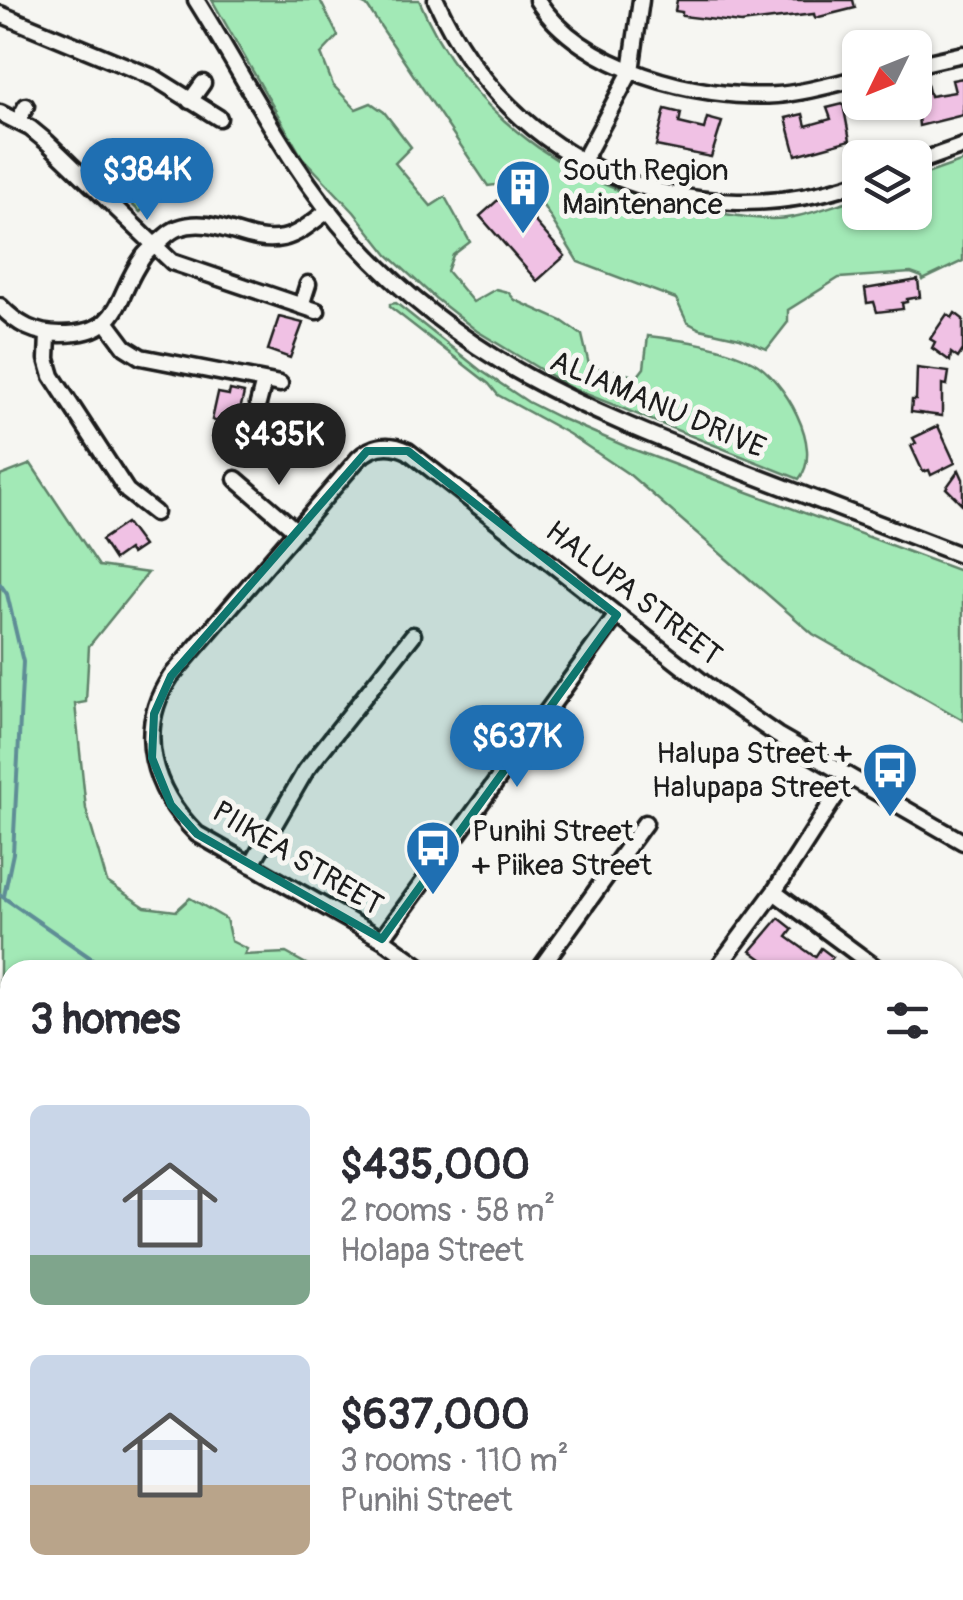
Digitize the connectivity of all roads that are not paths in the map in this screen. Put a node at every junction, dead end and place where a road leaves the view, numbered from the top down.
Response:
1 (196, 0) edge
2 (436, 0) edge
3 (538, 0) edge
4 (641, 0) edge
5 (0, 14) edge
6 (963, 54) edge
7 (932, 61) edge
8 (631, 71) junction
9 (842, 82) edge
10 (204, 84) dead end
11 (190, 101) junction
12 (26, 106) dead end
13 (0, 113) edge
14 (219, 118) dead end
15 (18, 121) junction
16 (963, 146) edge
17 (932, 157) edge
18 (582, 161) junction
19 (842, 187) edge
20 (329, 210) junction
21 (155, 246) junction
22 (308, 284) dead end
23 (0, 306) edge
24 (301, 306) junction
25 (317, 312) dead end
26 (107, 322) junction
27 (48, 334) junction
28 (264, 381) junction
29 (280, 384) dead end
30 (258, 404) dead end
31 (236, 479) dead end
32 (155, 513) dead end
33 (294, 529) junction
34 (963, 556) edge
35 (617, 615) junction
36 (413, 635) dead end
37 (848, 776) junction
38 (645, 823) dead end
39 (963, 842) edge
40 (251, 865) junction
41 (774, 892) junction
42 (382, 940) junction
43 (411, 960) edge
44 (546, 960) edge
45 (723, 960) edge
46 (866, 960) edge

1 - 20 street, ALIAMANU DRIVE
2 - 18 street
3 - 8 street
4 - 8 street
5 - 11 street
6 - 7 street
8 - 9 street
8 - 18 street
10 - 11 street
11 - 14 street
12 - 15 street
13 - 15 street
15 - 21 street
16 - 17 street
18 - 19 street
20 - 21 street
20 - 34 street, ALIAMANU DRIVE
21 - 24 street
21 - 26 street
22 - 24 street
23 - 27 street
24 - 25 street
26 - 27 street
26 - 28 street
27 - 32 street
28 - 29 street
28 - 30 street
31 - 33 street
33 - 35 street, HALUPA STREET
33 - 40 street, PIIKEA STREET
35 - 37 street, HALUPA STREET
35 - 42 street
36 - 40 street
37 - 39 street, HALUPA STREET
37 - 41 street
38 - 44 street
40 - 42 street, PIIKEA STREET
41 - 45 street
41 - 46 street
42 - 43 street, PIIKEA STREET

